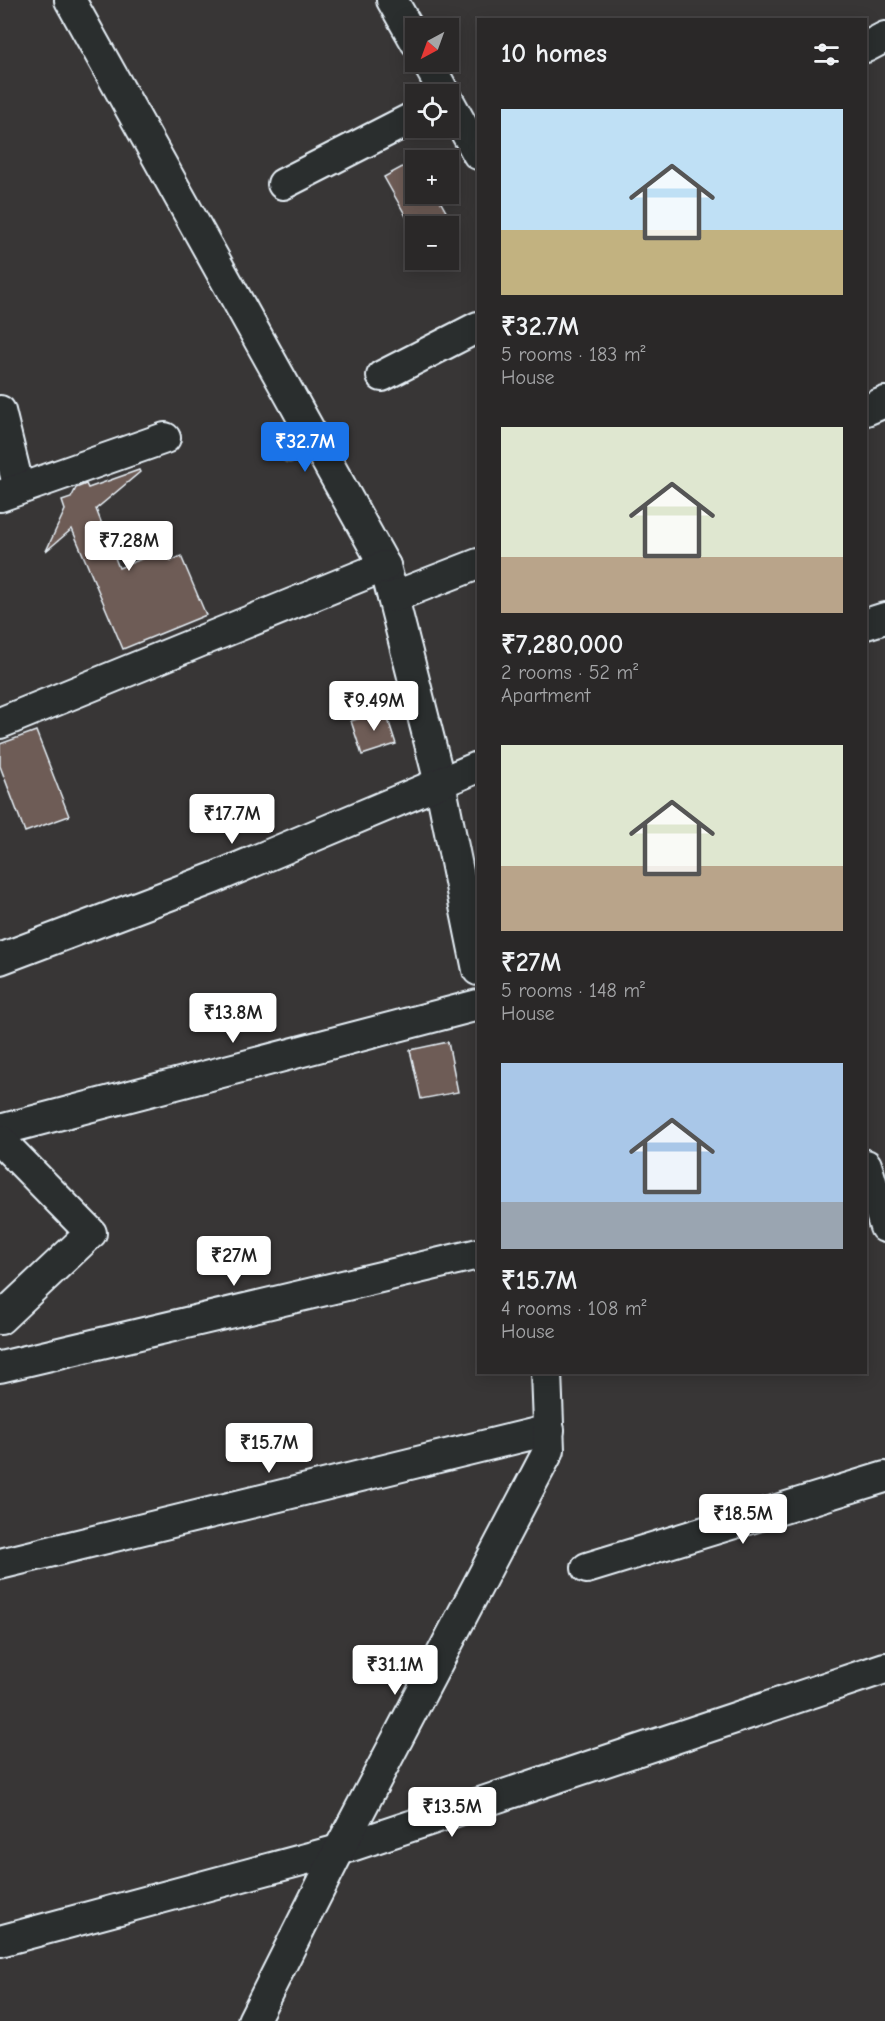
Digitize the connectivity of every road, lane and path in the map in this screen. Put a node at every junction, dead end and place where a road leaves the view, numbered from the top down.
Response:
1 (70, 0) edge
2 (392, 0) edge
3 (405, 23) edge
4 (885, 37) edge
5 (867, 46) edge
6 (459, 120) edge
7 (405, 122) edge
8 (477, 152) edge
9 (283, 184) dead end
10 (477, 328) edge
11 (382, 376) dead end
12 (885, 402) edge
13 (867, 410) edge
14 (0, 411) edge
15 (165, 438) dead end
16 (9, 493) edge
17 (477, 564) edge
18 (385, 566) junction
19 (393, 597) junction
20 (885, 618) edge
21 (867, 624) edge
22 (0, 723) edge
23 (477, 767) edge
24 (440, 783) junction
25 (0, 959) edge
26 (477, 965) edge
27 (477, 1005) edge
28 (0, 1130) edge
29 (0, 1140) edge
30 (872, 1183) edge
31 (885, 1227) edge
32 (477, 1254) edge
33 (0, 1319) edge
34 (0, 1367) edge
35 (546, 1374) edge
36 (549, 1430) junction
37 (885, 1477) edge
38 (0, 1564) edge
39 (587, 1568) dead end
40 (885, 1668) edge
41 (339, 1850) junction
42 (0, 1941) edge
43 (253, 2021) edge

1 - 18 street
2 - 3 street
4 - 5 street
6 - 8 street
7 - 9 street
10 - 11 street
12 - 13 street
14 - 16 street
15 - 16 street
17 - 19 street
18 - 19 street
18 - 22 street
19 - 24 street
20 - 21 street
23 - 24 street
24 - 25 street
24 - 26 street
27 - 28 street
29 - 33 street
30 - 31 street
32 - 34 street
35 - 36 street
36 - 38 street
36 - 41 street
37 - 39 street
40 - 41 street
41 - 42 street
41 - 43 street

